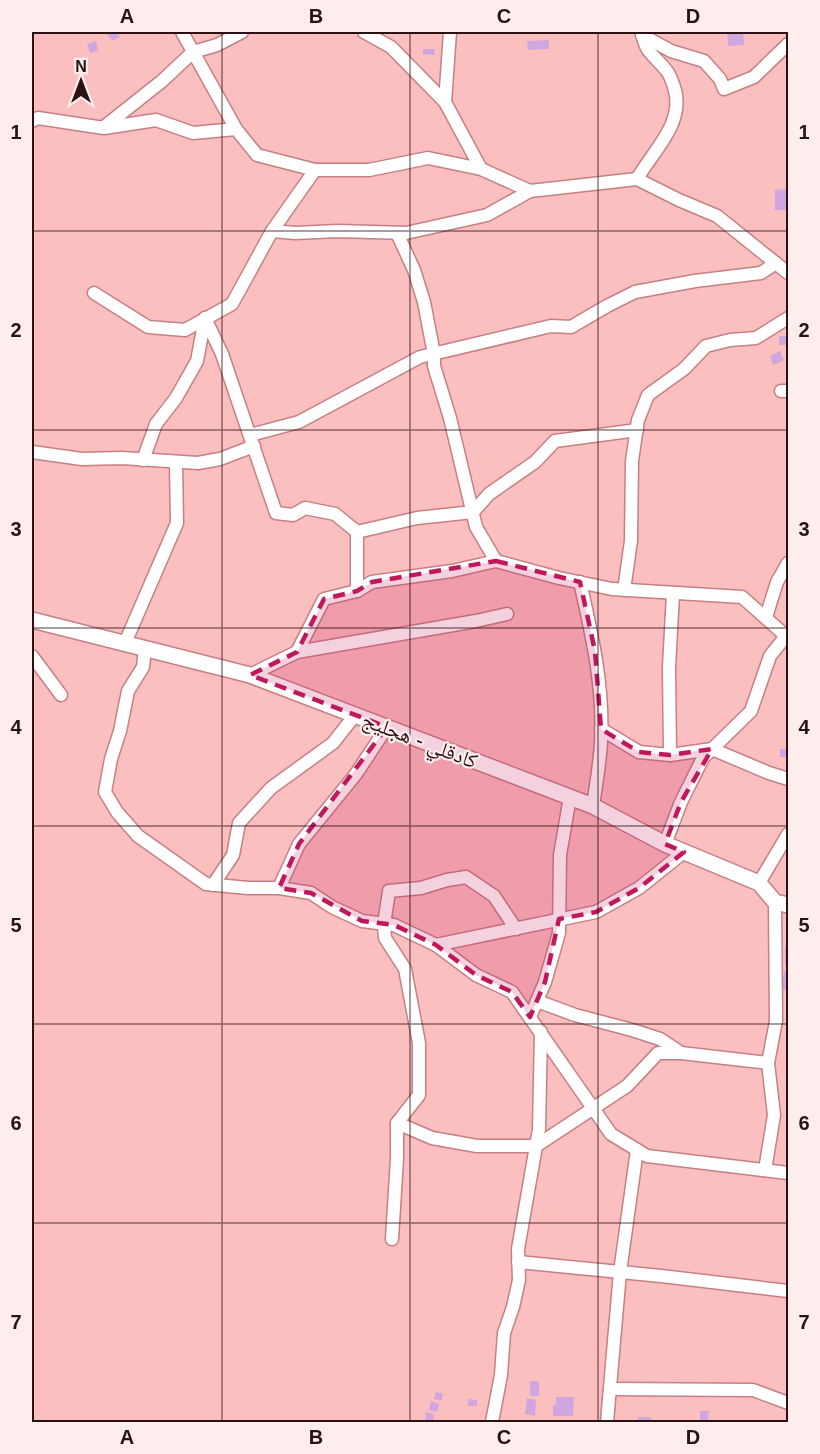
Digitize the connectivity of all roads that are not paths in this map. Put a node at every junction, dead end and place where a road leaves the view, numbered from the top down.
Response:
1 (182, 32) edge
2 (242, 32) edge
3 (364, 32) edge
4 (450, 32) edge
5 (642, 33) edge
6 (789, 44) edge
7 (194, 52) junction
8 (445, 102) junction
9 (32, 121) edge
10 (104, 128) junction
11 (236, 129) junction
12 (481, 169) junction
13 (315, 170) junction
14 (637, 179) junction
15 (530, 191) junction
16 (272, 231) junction
17 (397, 233) junction
18 (776, 263) junction
19 (789, 273) edge
20 (94, 293) dead end
21 (206, 318) junction
22 (789, 318) edge
23 (434, 354) junction
24 (637, 430) junction
25 (252, 441) junction
26 (32, 452) edge
27 (143, 460) junction
28 (176, 462) junction
29 (473, 512) junction
30 (357, 532) junction
31 (496, 561) junction
32 (789, 563) edge
33 (580, 582) junction
34 (624, 590) junction
35 (357, 591) junction
36 (673, 594) junction
37 (507, 614) dead end
38 (766, 617) junction
39 (32, 620) edge
40 (787, 636) edge
41 (125, 643) junction
42 (145, 648) junction
43 (297, 652) junction
44 (32, 656) edge
45 (250, 675) junction
46 (61, 695) dead end
47 (355, 715) junction
48 (387, 727) junction
49 (601, 729) junction
50 (712, 749) junction
51 (670, 755) junction
52 (789, 778) edge
53 (570, 797) junction
54 (593, 806) junction
55 (789, 834) edge
56 (665, 844) junction
57 (684, 852) junction
58 (759, 883) junction
59 (213, 885) junction
60 (279, 888) junction
61 (782, 903) edge
62 (559, 919) junction
63 (384, 924) junction
64 (516, 929) junction
65 (436, 945) junction
66 (537, 1001) junction
67 (530, 1017) junction
68 (541, 1032) junction
69 (681, 1053) junction
70 (768, 1063) junction
71 (593, 1108) junction
72 (397, 1124) junction
73 (536, 1146) junction
74 (637, 1150) junction
75 (765, 1170) junction
76 (789, 1173) edge
77 (392, 1239) dead end
78 (518, 1262) junction
79 (620, 1272) junction
80 (789, 1291) edge
81 (610, 1389) junction
82 (789, 1403) edge
83 (492, 1422) edge
84 (607, 1422) edge

1 - 7 street
2 - 7 street
3 - 8 street
4 - 8 street
5 - 6 street
5 - 14 street
7 - 10 street
7 - 11 street
8 - 12 street
9 - 10 street
10 - 11 street
11 - 13 street
12 - 13 street
12 - 15 street
13 - 16 street
14 - 15 street
14 - 18 street
15 - 17 street
16 - 17 street
16 - 21 street
17 - 23 street
18 - 19 street
18 - 23 street
20 - 21 street
21 - 25 street
21 - 27 street
22 - 24 street
23 - 25 street
23 - 29 street
24 - 29 street
24 - 34 street
25 - 28 street
25 - 30 street
26 - 27 street
27 - 28 street
28 - 41 street
29 - 30 street
29 - 31 street
30 - 35 street
31 - 33 street
31 - 35 street
32 - 38 street
33 - 34 street
33 - 49 street
34 - 36 street
35 - 43 street
36 - 38 street
36 - 51 street
37 - 43 street
38 - 40 street
39 - 41 street, كادقلي - هجليج
40 - 50 street
41 - 42 street, كادقلي - هجليج
42 - 45 street, كادقلي - هجليج
42 - 59 street
43 - 45 street
44 - 46 street
45 - 47 street, كادقلي - هجليج
47 - 48 street, كادقلي - هجليج
47 - 59 street
48 - 53 street, كادقلي - هجليج
48 - 60 street
49 - 51 street
49 - 54 street
50 - 51 street
50 - 52 street
50 - 56 street
53 - 54 street, كادقلي - هجليج
53 - 62 street
54 - 56 street, كادقلي - هجليج
55 - 58 street
56 - 57 street, كادقلي - هجليج
57 - 58 street, كادقلي - هجليج
57 - 62 street
58 - 61 street, كادقلي - هجليج
59 - 60 street
60 - 63 street
61 - 70 street
62 - 64 street
62 - 66 street
63 - 64 street
63 - 65 street
63 - 72 street
64 - 65 street
65 - 67 street
66 - 67 street
66 - 69 street
67 - 68 street
68 - 71 street
68 - 73 street
69 - 70 street
69 - 71 street
70 - 75 street
71 - 73 street
71 - 74 street
72 - 73 street
72 - 77 street
73 - 78 street
74 - 75 street
74 - 79 street
75 - 76 street
78 - 79 street
78 - 83 street
79 - 80 street
79 - 81 street
81 - 82 street
81 - 84 street

